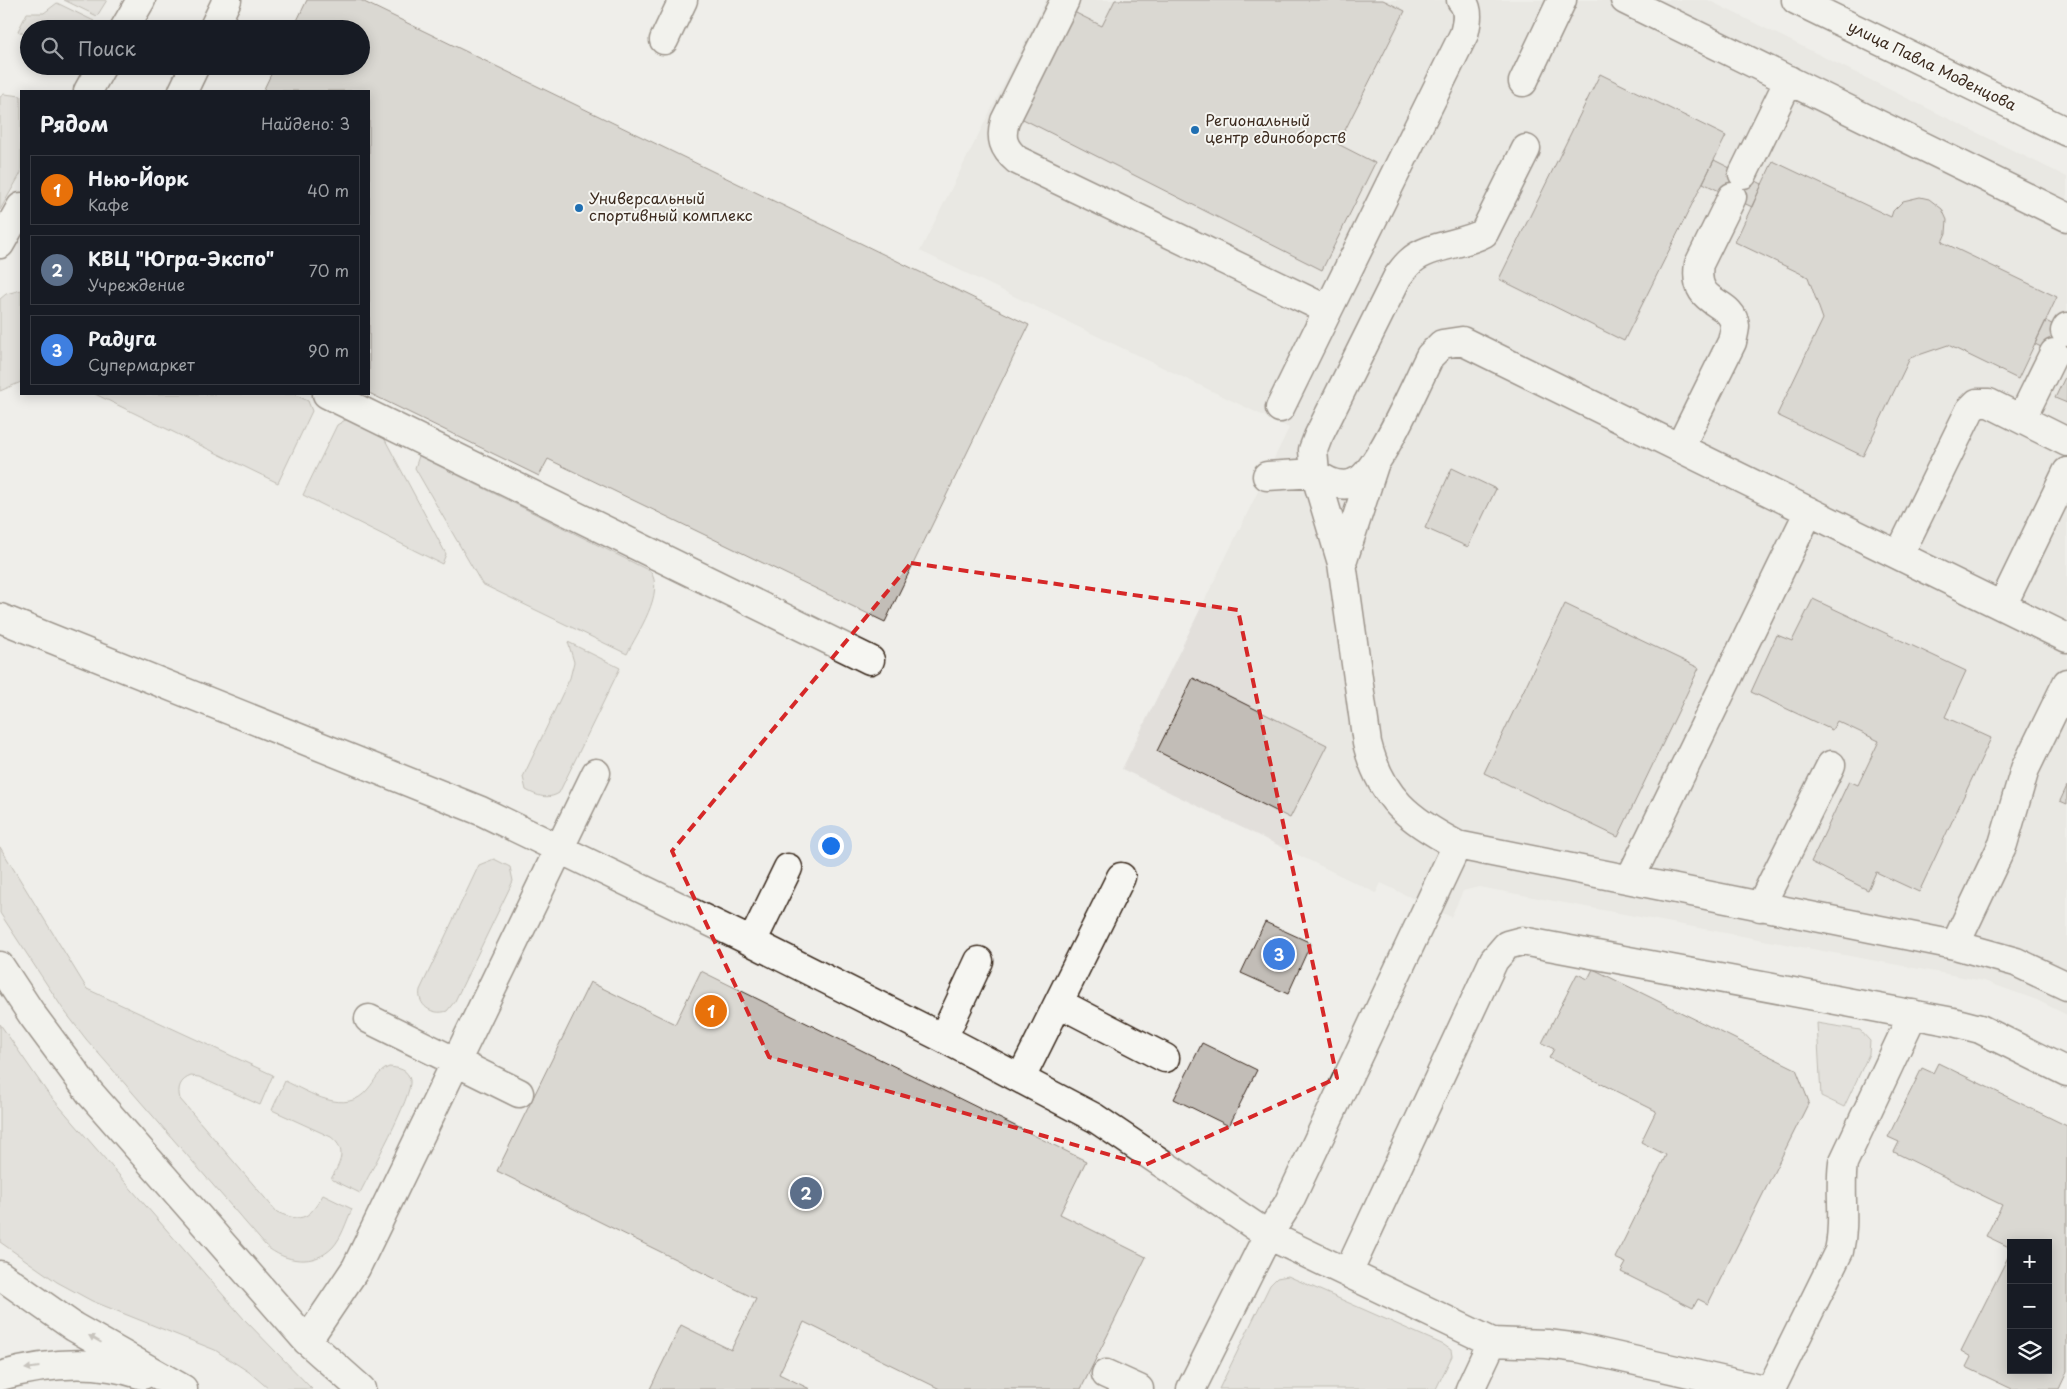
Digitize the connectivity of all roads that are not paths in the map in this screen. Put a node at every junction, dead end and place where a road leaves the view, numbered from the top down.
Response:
1 (141, 0) edge
2 (227, 0) edge
3 (683, 0) edge
4 (1065, 0) edge
5 (1461, 0) edge
6 (1562, 0) edge
7 (1625, 0) edge
8 (1796, 0) edge
9 (129, 20) edge
10 (217, 20) edge
11 (664, 40) dead end
12 (97, 75) edge
13 (191, 75) edge
14 (1789, 80) junction
15 (1523, 82) dead end
16 (89, 90) edge
17 (183, 90) edge
18 (2067, 132) edge
19 (1526, 148) dead end
20 (20, 210) edge
21 (2067, 217) edge
22 (9, 241) edge
23 (1328, 310) junction
24 (2062, 337) edge
25 (329, 395) edge
26 (1280, 408) dead end
27 (2022, 418) junction
28 (2067, 442) edge
29 (1680, 447) junction
30 (1374, 465) junction
31 (2067, 472) edge
32 (1315, 473) junction
33 (1809, 511) junction
34 (1331, 529) junction
35 (1899, 555) junction
36 (1342, 563) junction
37 (2002, 606) junction
38 (0, 618) edge
39 (2067, 638) edge
40 (870, 660) dead end
41 (2067, 683) edge
42 (1831, 765) dead end
43 (596, 773) dead end
44 (1458, 845) junction
45 (559, 849) junction
46 (788, 868) dead end
47 (1121, 877) dead end
48 (1630, 879) junction
49 (1760, 907) junction
50 (752, 942) junction
51 (1955, 945) junction
52 (979, 961) dead end
53 (0, 966) edge
54 (2067, 986) edge
55 (1059, 1004) junction
56 (1913, 1014) junction
57 (369, 1019) dead end
58 (944, 1038) junction
59 (1165, 1058) dead end
60 (455, 1062) junction
61 (2067, 1072) edge
62 (1021, 1078) junction
63 (519, 1093) dead end
64 (1268, 1235) junction
65 (1348, 1272) junction
66 (0, 1275) edge
67 (307, 1341) junction
68 (1492, 1342) junction
69 (1106, 1374) dead end
70 (0, 1376) edge
71 (182, 1389) edge
72 (361, 1389) edge
73 (1138, 1389) edge
74 (1191, 1389) edge
75 (1470, 1389) edge
76 (1760, 1389) edge
77 (1771, 1389) edge

1 - 9 street
2 - 10 street
3 - 11 street
4 - 23 street
5 - 23 street
6 - 15 street
7 - 14 street
8 - 18 street, улица Павла Моденцова
12 - 16 street
13 - 17 street
14 - 21 street
14 - 29 street
19 - 32 street
20 - 22 street
23 - 26 street
24 - 27 street
25 - 40 street
27 - 28 street
27 - 35 street
29 - 30 street
29 - 33 street
30 - 32 street
30 - 36 street
31 - 37 street
32 - 34 street
32 - 34 street
33 - 35 street
33 - 48 street
34 - 36 street
35 - 37 street
36 - 44 street
37 - 39 street
38 - 45 street
41 - 51 street
42 - 49 street
43 - 45 street
44 - 48 street
44 - 64 street
45 - 50 street
45 - 60 street
46 - 50 street
47 - 55 street
48 - 49 street
49 - 51 street
50 - 58 street
51 - 54 street
52 - 58 street
53 - 67 street
55 - 59 street
55 - 62 street
56 - 61 street
56 - 65 street
56 - 77 street
57 - 60 street
58 - 62 street
60 - 63 street
60 - 67 street
62 - 64 street
64 - 65 street
64 - 74 street
65 - 68 street
71 -> 66 street
67 - 72 street
68 - 75 street
68 - 76 street
69 - 73 street
71 -> 70 street

